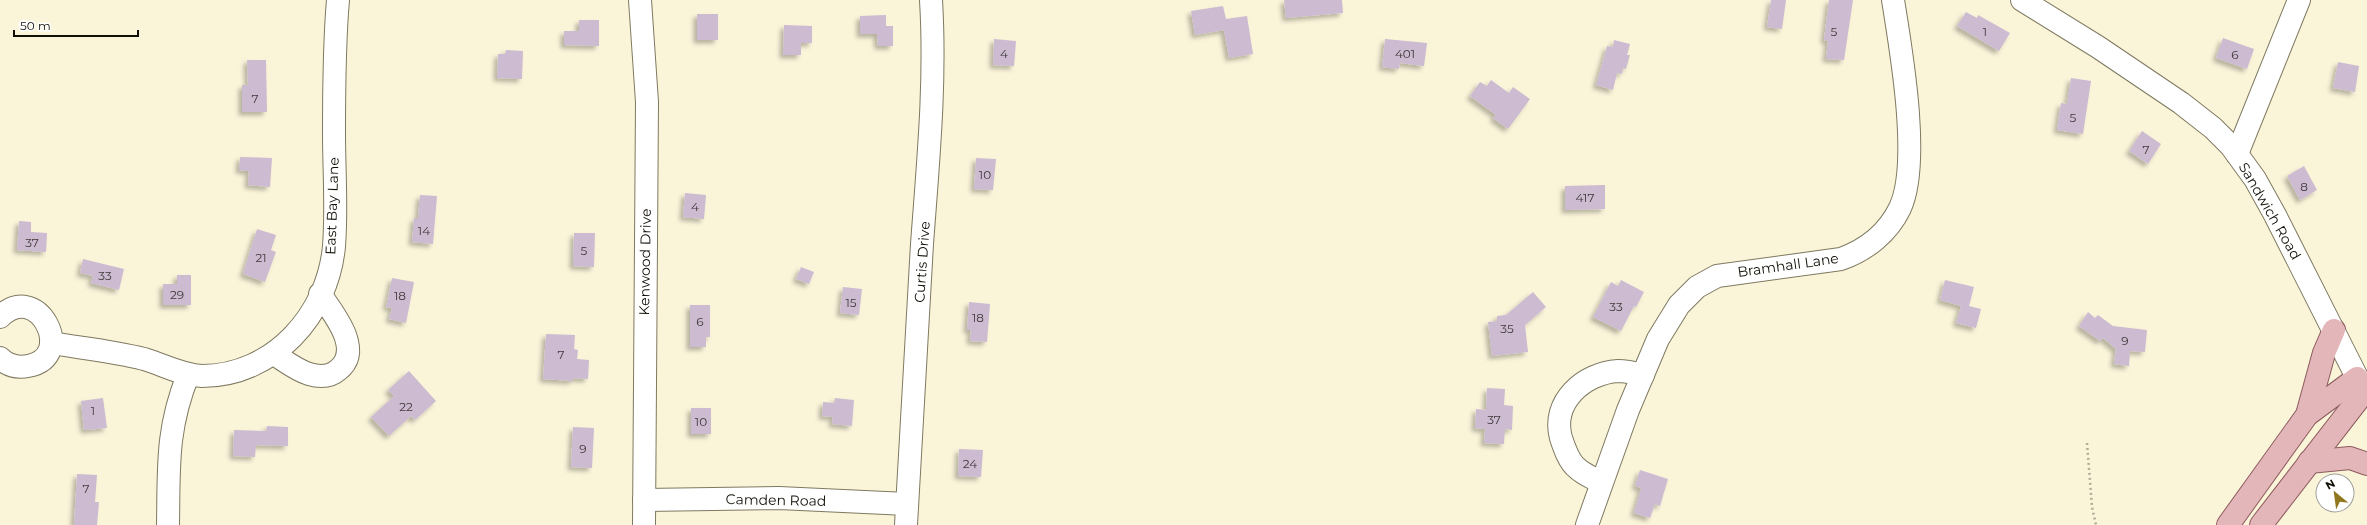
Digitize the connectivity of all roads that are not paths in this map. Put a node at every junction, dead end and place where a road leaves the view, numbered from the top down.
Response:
1 (338, 0) edge
2 (640, 0) edge
3 (930, 0) edge
4 (1893, 0) edge
5 (2022, 0) edge
6 (2299, 0) edge
7 (2237, 154) junction
8 (320, 294) junction
9 (0, 317) edge
10 (2334, 330) junction
11 (51, 343) junction
12 (274, 354) junction
13 (0, 358) edge
14 (188, 375) junction
15 (1643, 375) junction
16 (2363, 389) edge
17 (2307, 415) junction
18 (2309, 462) junction
19 (2367, 464) edge
20 (1600, 482) junction
21 (644, 500) junction
22 (907, 515) edge
23 (168, 525) edge
24 (644, 525) edge
25 (1587, 525) edge
26 (2228, 525) edge
27 (2261, 525) edge

1 - 8 street, East Bay Lane
2 - 21 street, Kenwood Drive
3 - 22 street, Curtis Drive
4 - 15 street, Bramhall Lane
5 - 7 street, Sandwich Road
6 - 7 street
7 - 10 street, Sandwich Road
8 - 12 street, East Bay Lane
8 - 12 street
9 - 11 street
10 - 16 street, Sandwich Road
10 - 17 main road
11 - 13 street
11 - 14 street, East Bay Lane
12 - 14 street, East Bay Lane
14 - 23 street
15 - 20 street, Bramhall Lane
15 - 20 street
16 - 17 main road
16 - 18 main road
17 - 26 main road
18 - 19 main road
18 - 27 main road
20 - 25 street, Bramhall Lane
21 - 22 street, Camden Road
21 - 24 street, Kenwood Drive

